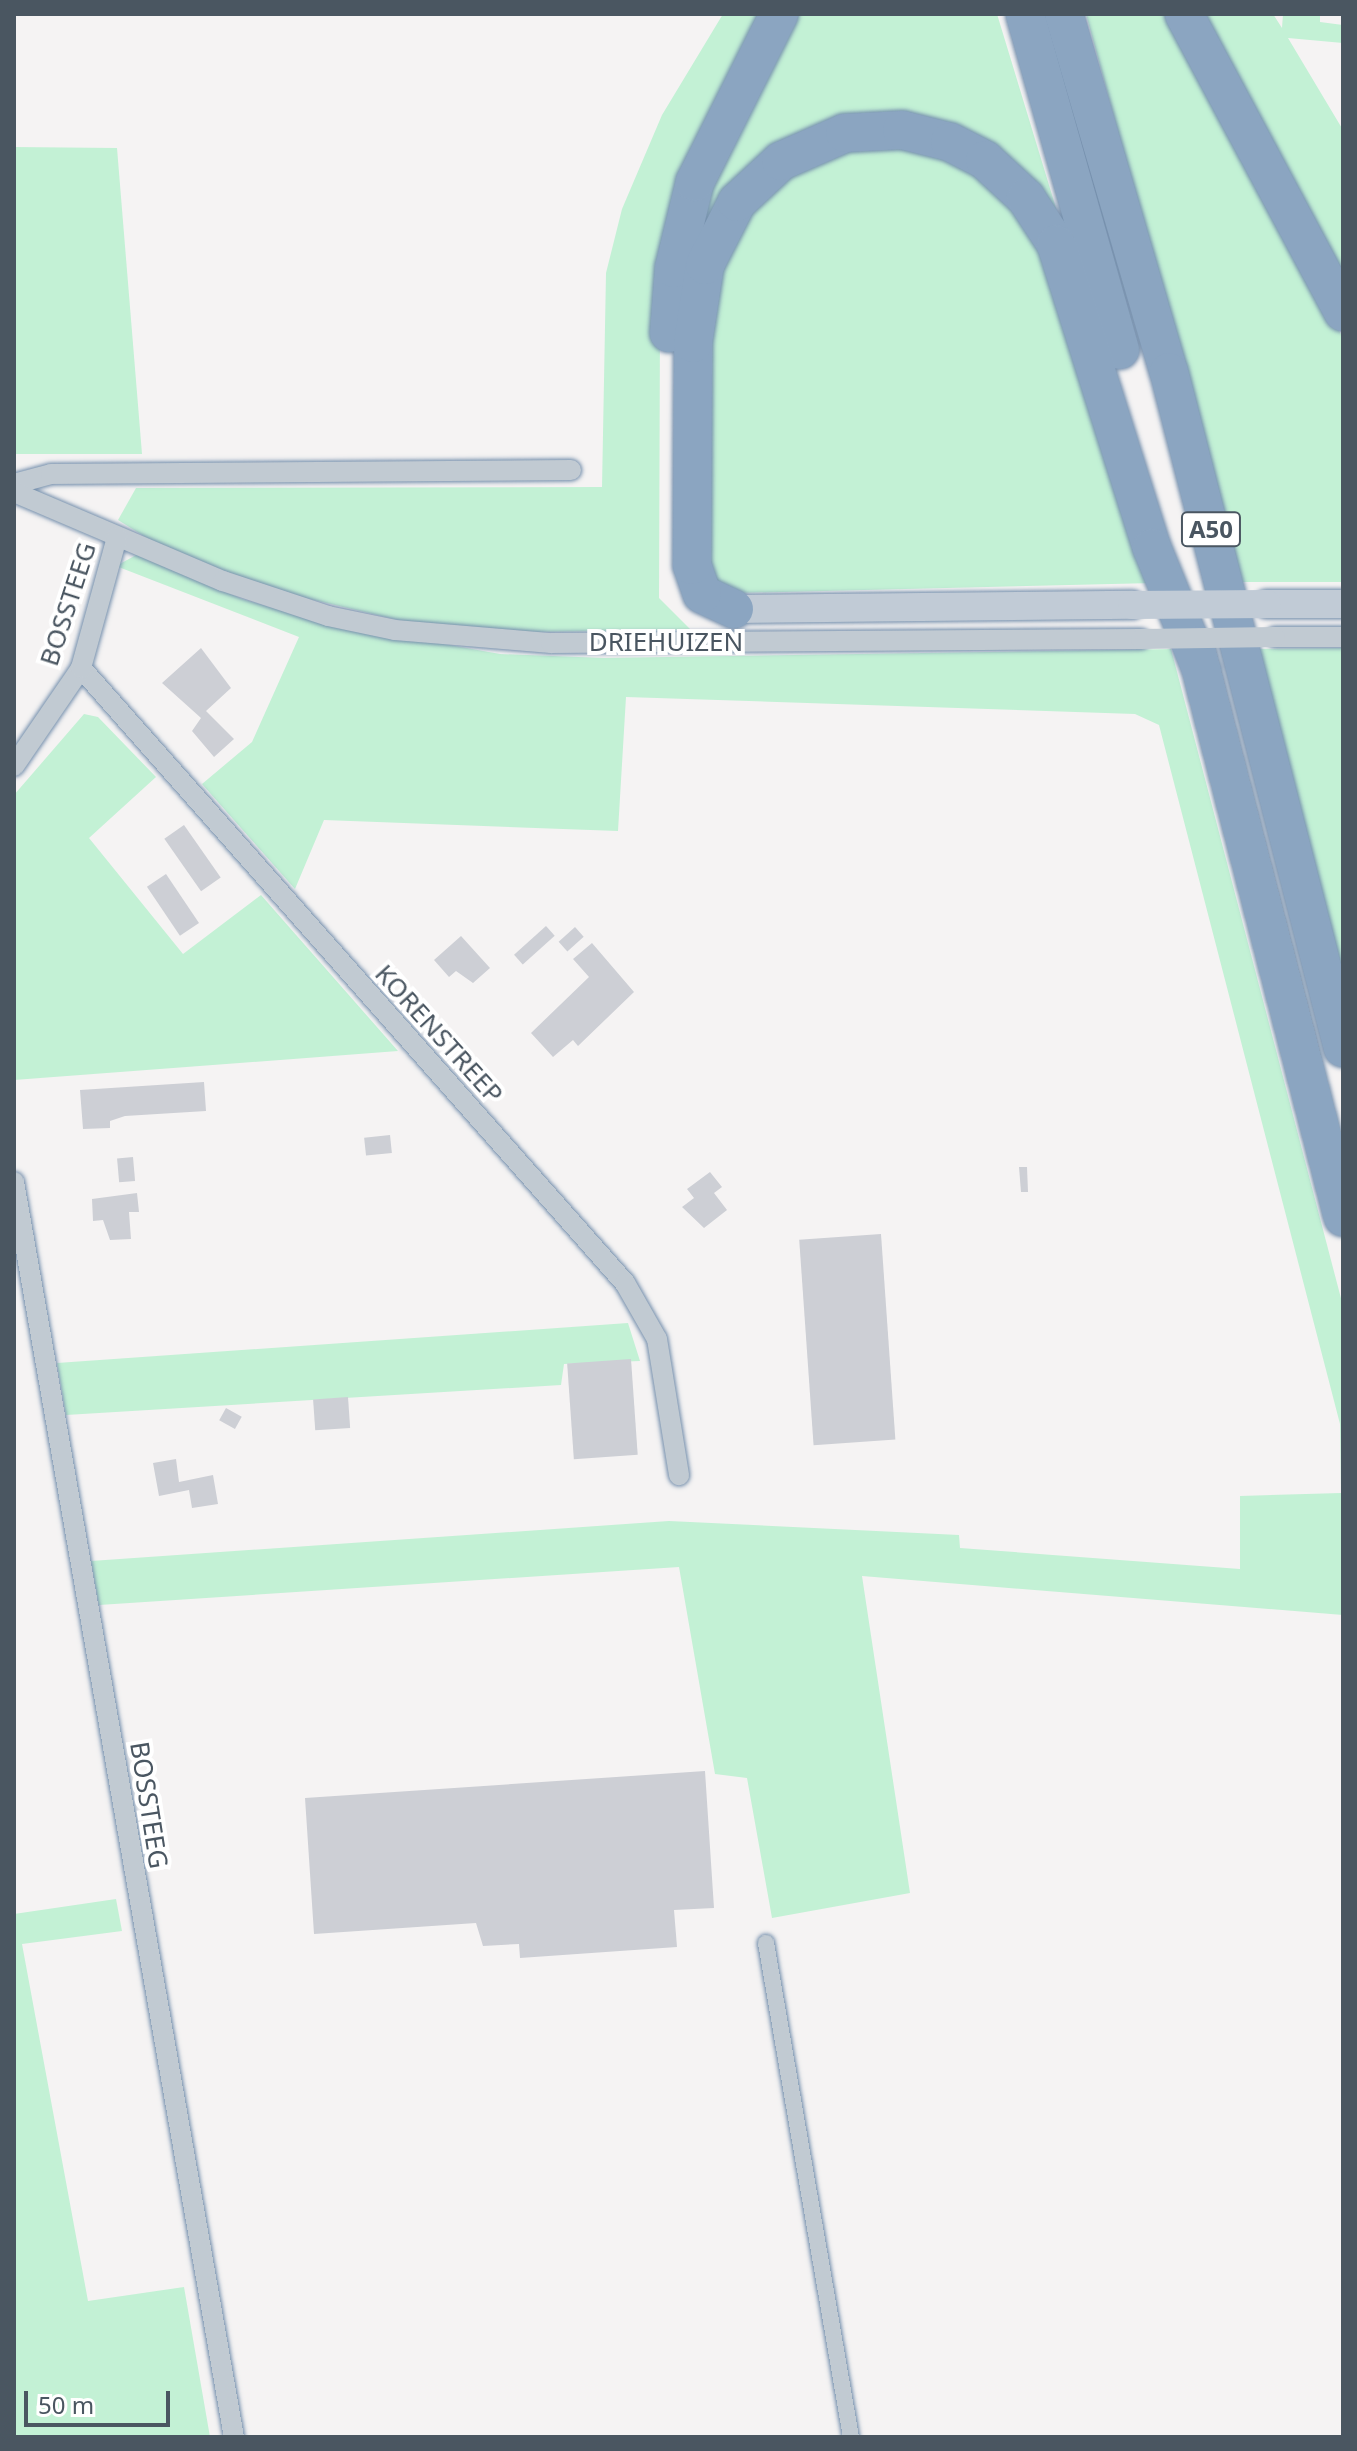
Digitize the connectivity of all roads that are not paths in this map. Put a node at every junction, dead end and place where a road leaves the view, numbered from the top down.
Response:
1 (779, 14) edge
2 (1025, 14) edge
3 (1064, 14) edge
4 (1184, 14) edge
5 (1343, 312) edge
6 (571, 470) dead end
7 (14, 484) edge
8 (14, 492) edge
9 (117, 537) junction
10 (1343, 604) edge
11 (734, 609) junction
12 (1343, 637) edge
13 (81, 668) junction
14 (1202, 671) junction
15 (14, 766) edge
16 (1343, 1048) edge
17 (14, 1182) edge
18 (1343, 1217) edge
19 (679, 1475) dead end
20 (766, 1943) dead end
21 (234, 2437) edge
22 (851, 2437) edge

1 - 11 highway
2 - 14 highway, A50
3 - 16 highway, A50
4 - 5 highway
6 - 7 street
8 - 9 street, DRIEHUIZEN
9 - 12 street, DRIEHUIZEN, bridge
9 - 13 street, BOSSTEEG
10 - 11 main road, DRIEHUIZEN, bridge
11 - 14 highway, A50
13 - 15 street, BOSSTEEG
13 - 19 street, KORENSTREEP
14 - 18 highway, A50
17 - 21 street, BOSSTEEG
20 - 22 street

